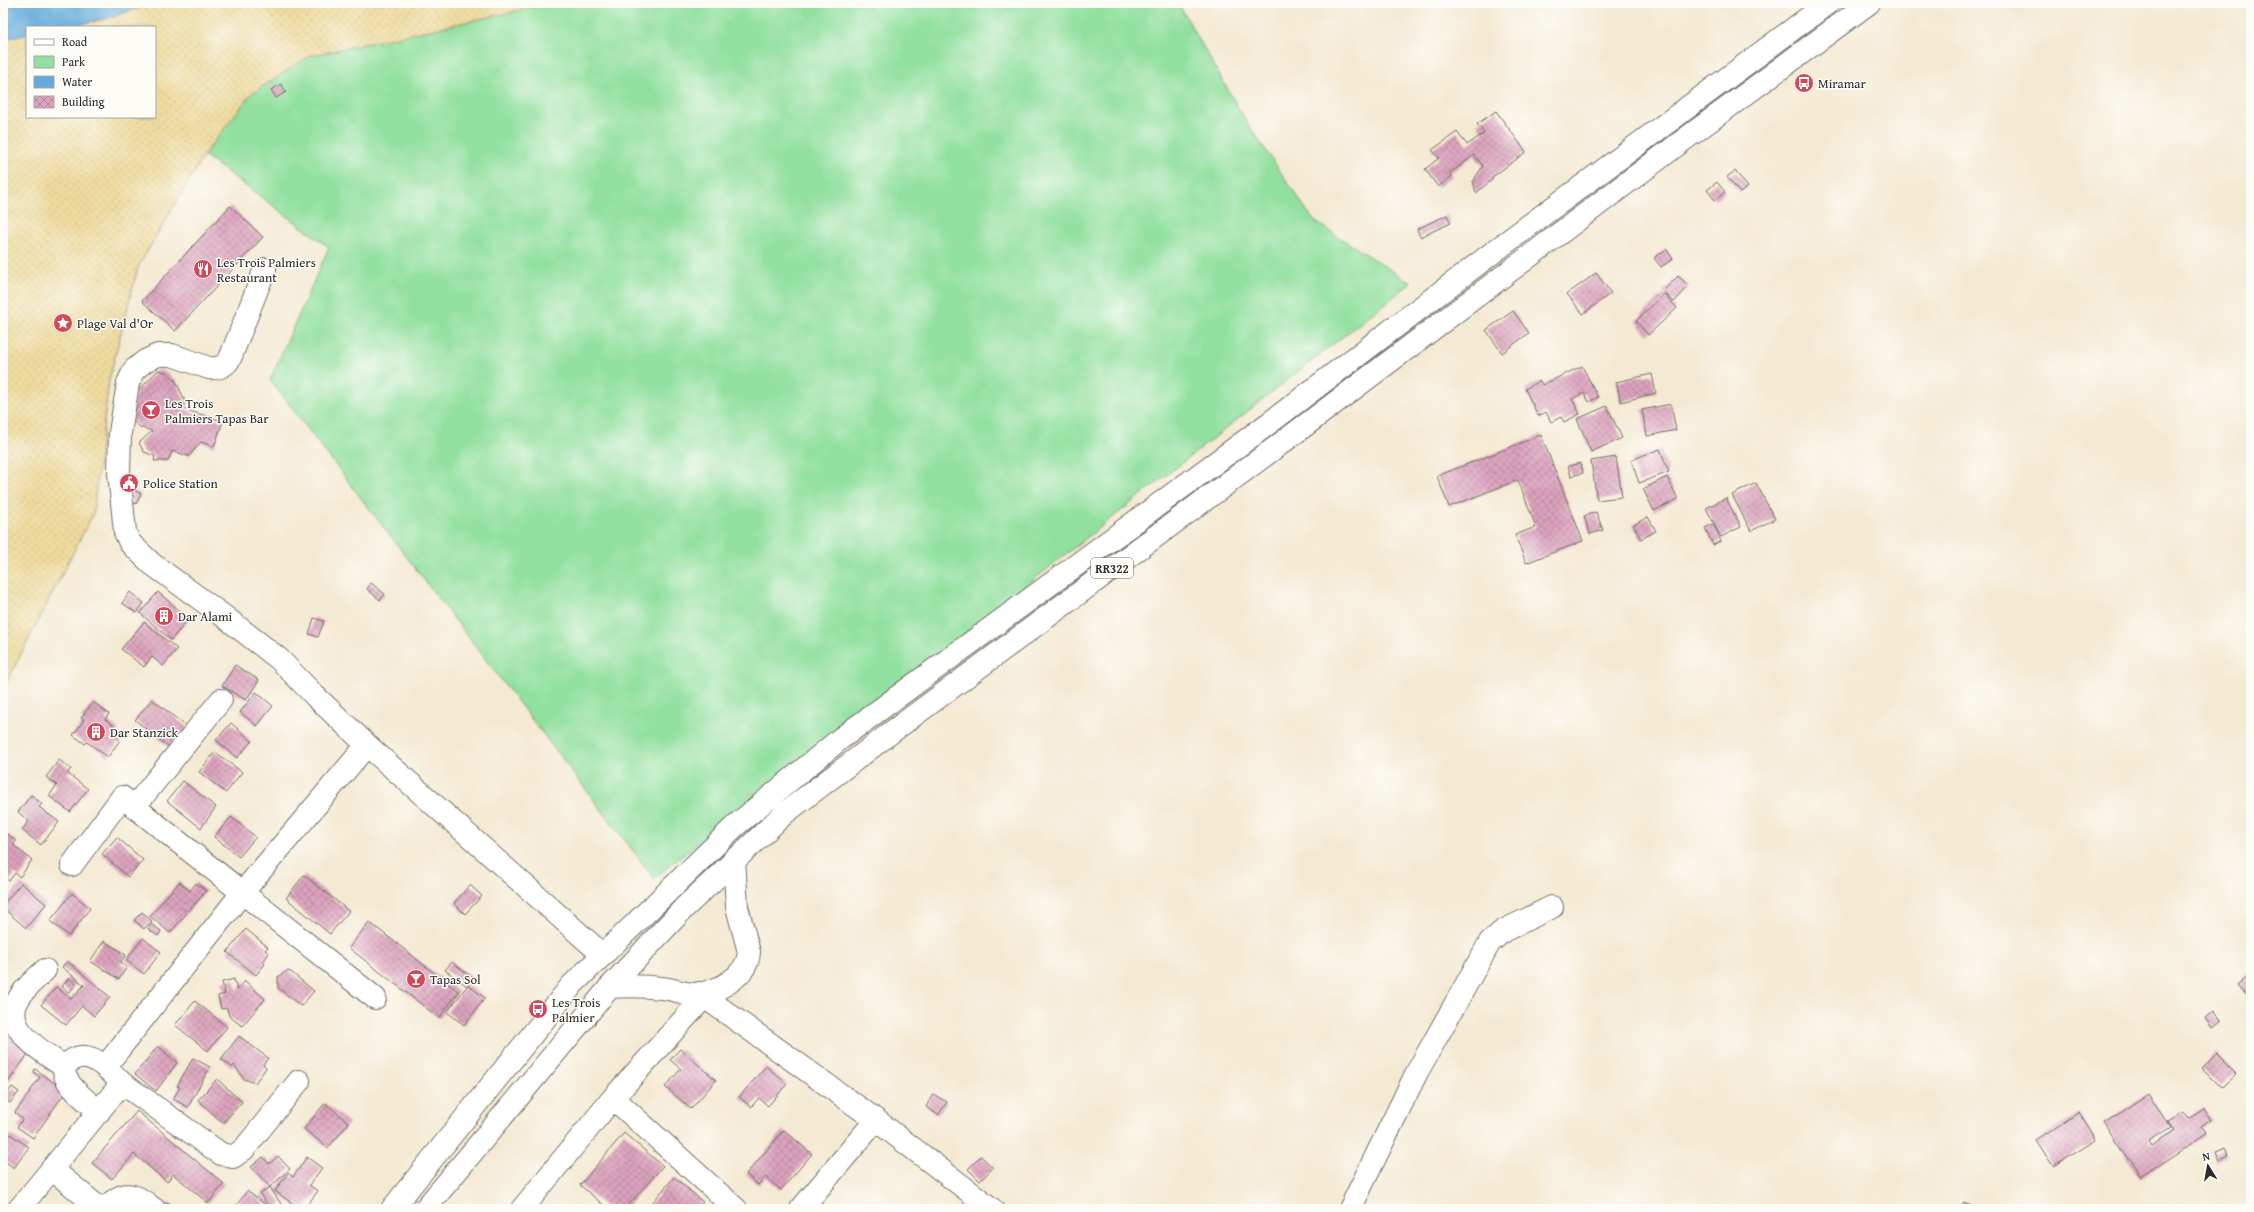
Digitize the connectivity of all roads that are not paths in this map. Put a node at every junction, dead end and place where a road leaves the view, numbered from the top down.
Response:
1 (1828, 3) edge
2 (1869, 3) edge
3 (265, 269) dead end
4 (221, 700) dead end
5 (368, 745) junction
6 (135, 806) junction
7 (734, 859) junction
8 (72, 865) dead end
9 (242, 893) junction
10 (1552, 907) dead end
11 (603, 955) junction
12 (45, 970) dead end
13 (610, 987) junction
14 (701, 995) junction
15 (375, 998) dead end
16 (64, 1067) junction
17 (105, 1067) junction
18 (299, 1081) dead end
19 (122, 1083) junction
20 (613, 1098) junction
21 (99, 1112) junction
22 (876, 1120) junction
23 (53, 1170) junction
24 (729, 1207) edge
25 (19, 1209) edge
26 (154, 1209) edge
27 (392, 1209) edge
28 (425, 1209) edge
29 (522, 1209) edge
30 (801, 1209) edge
31 (992, 1209) edge
32 (1350, 1209) edge

1 - 11 street, RR322
2 - 7 street, RR322
3 - 5 street
4 - 6 street
5 - 9 street
5 - 11 street
6 - 8 street
6 - 9 street
7 - 13 street, RR322
7 - 14 street
9 - 15 street
9 - 17 street
10 - 32 street
11 - 27 street, RR322
12 - 16 street
13 - 14 street
13 - 28 street, RR322
14 - 20 street
14 - 22 street
16 - 17 street
16 - 21 street
17 - 19 street
18 - 19 street
19 - 21 street
20 - 24 street
20 - 29 street
21 - 23 street
22 - 30 street
22 - 31 street
23 - 25 street
23 - 26 street

